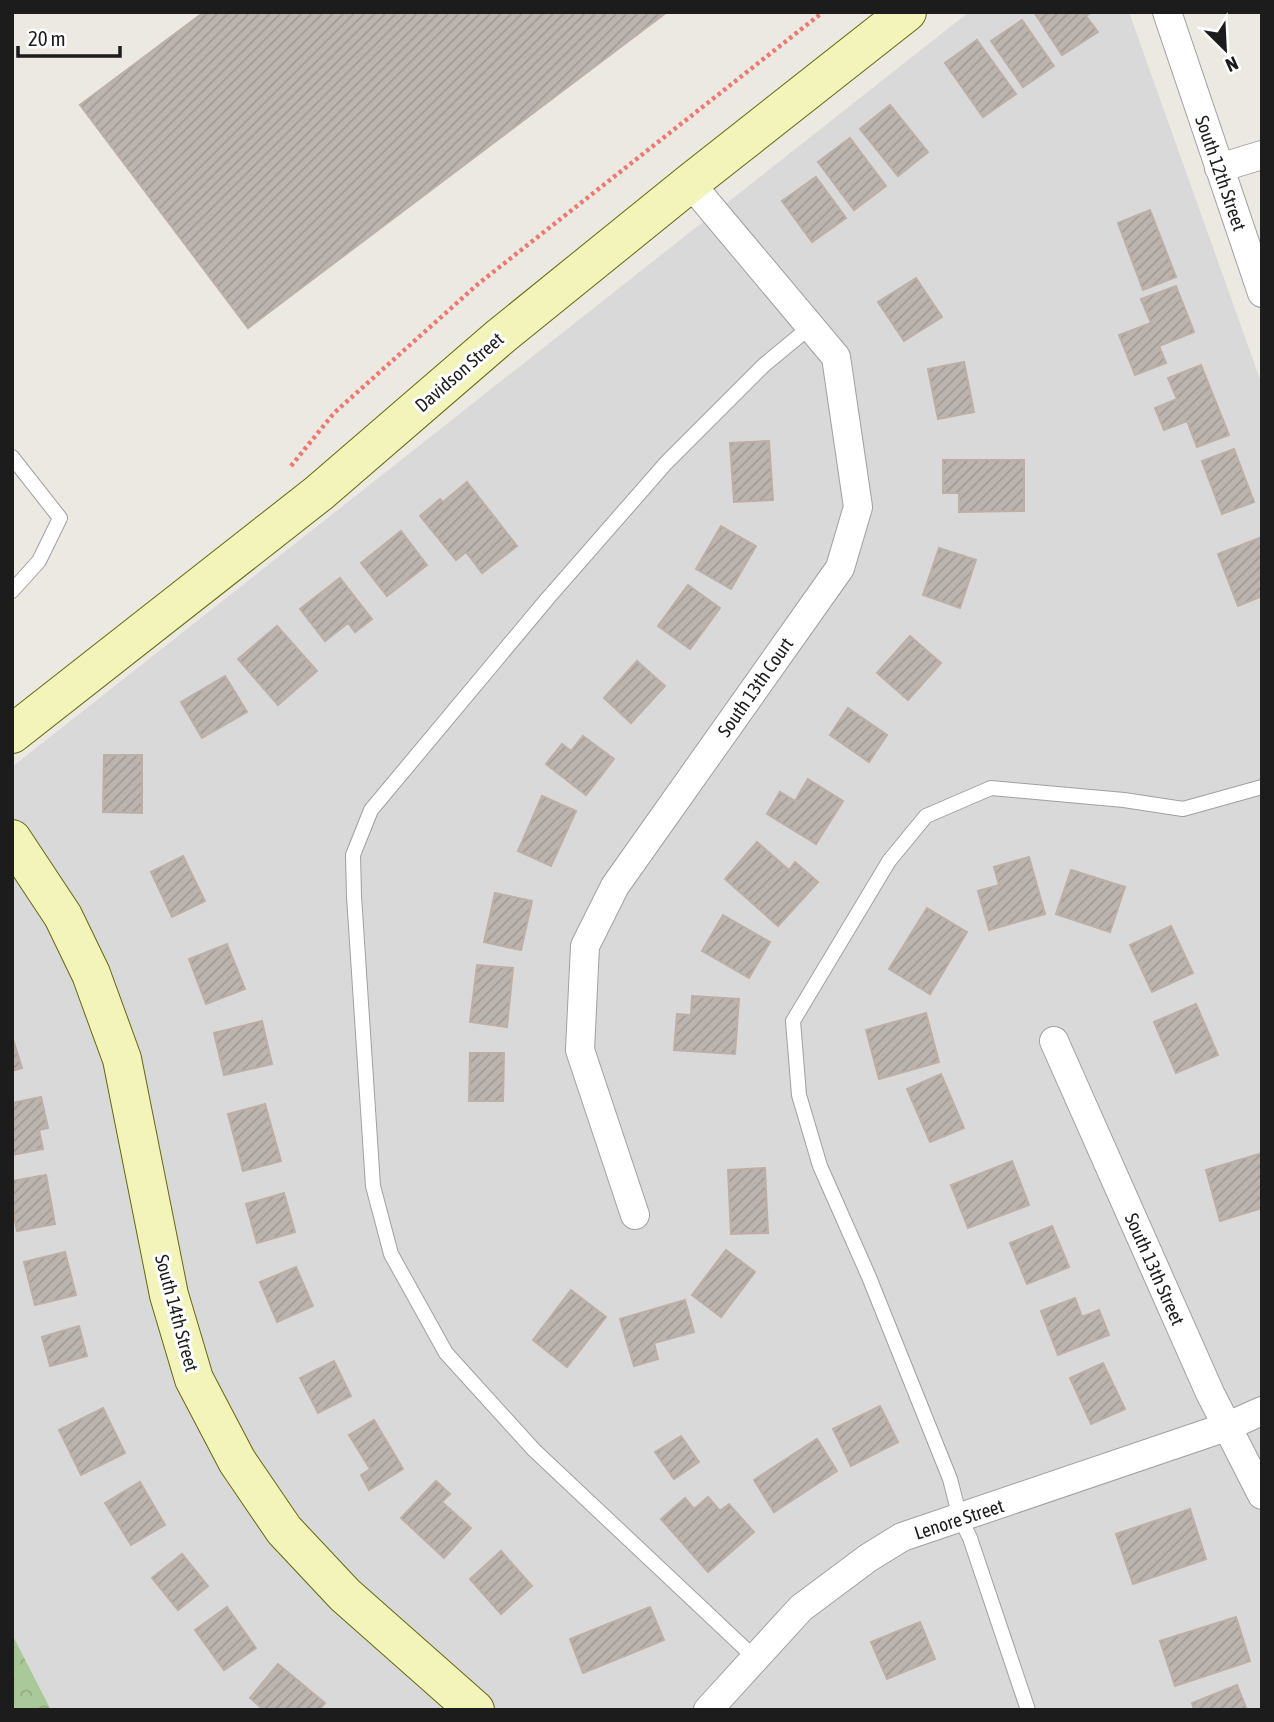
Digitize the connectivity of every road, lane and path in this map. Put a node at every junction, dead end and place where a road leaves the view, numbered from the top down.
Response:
1 (823, 12) edge
2 (907, 12) edge
3 (1167, 12) edge
4 (1262, 155) edge
5 (1219, 168) junction
6 (690, 183) junction
7 (1262, 293) edge
8 (810, 327) junction
9 (12, 457) edge
10 (284, 475) dead end
11 (12, 592) edge
12 (12, 734) edge
13 (1262, 787) edge
14 (12, 839) edge
15 (1054, 1041) dead end
16 (635, 1215) dead end
17 (1262, 1411) edge
18 (1226, 1427) junction
19 (1262, 1494) edge
20 (960, 1518) junction
21 (756, 1659) junction
22 (475, 1710) edge
23 (708, 1710) edge
24 (1028, 1710) edge

1 - 10 path
2 - 6 street, Davidson Street
3 - 5 street, South 12th Street
4 - 5 street
5 - 7 street, South 12th Street
6 - 8 street, South 13th Court
6 - 12 street, Davidson Street
8 - 16 street, South 13th Court
8 - 21 lane
9 - 11 lane
13 - 20 lane
14 - 22 street, South 14th Street
15 - 18 street, South 13th Street
17 - 18 street, Lenore Street
18 - 19 street, South 13th Street
18 - 20 street, Lenore Street
20 - 21 street, Lenore Street
20 - 24 lane
21 - 23 street, Lenore Street

